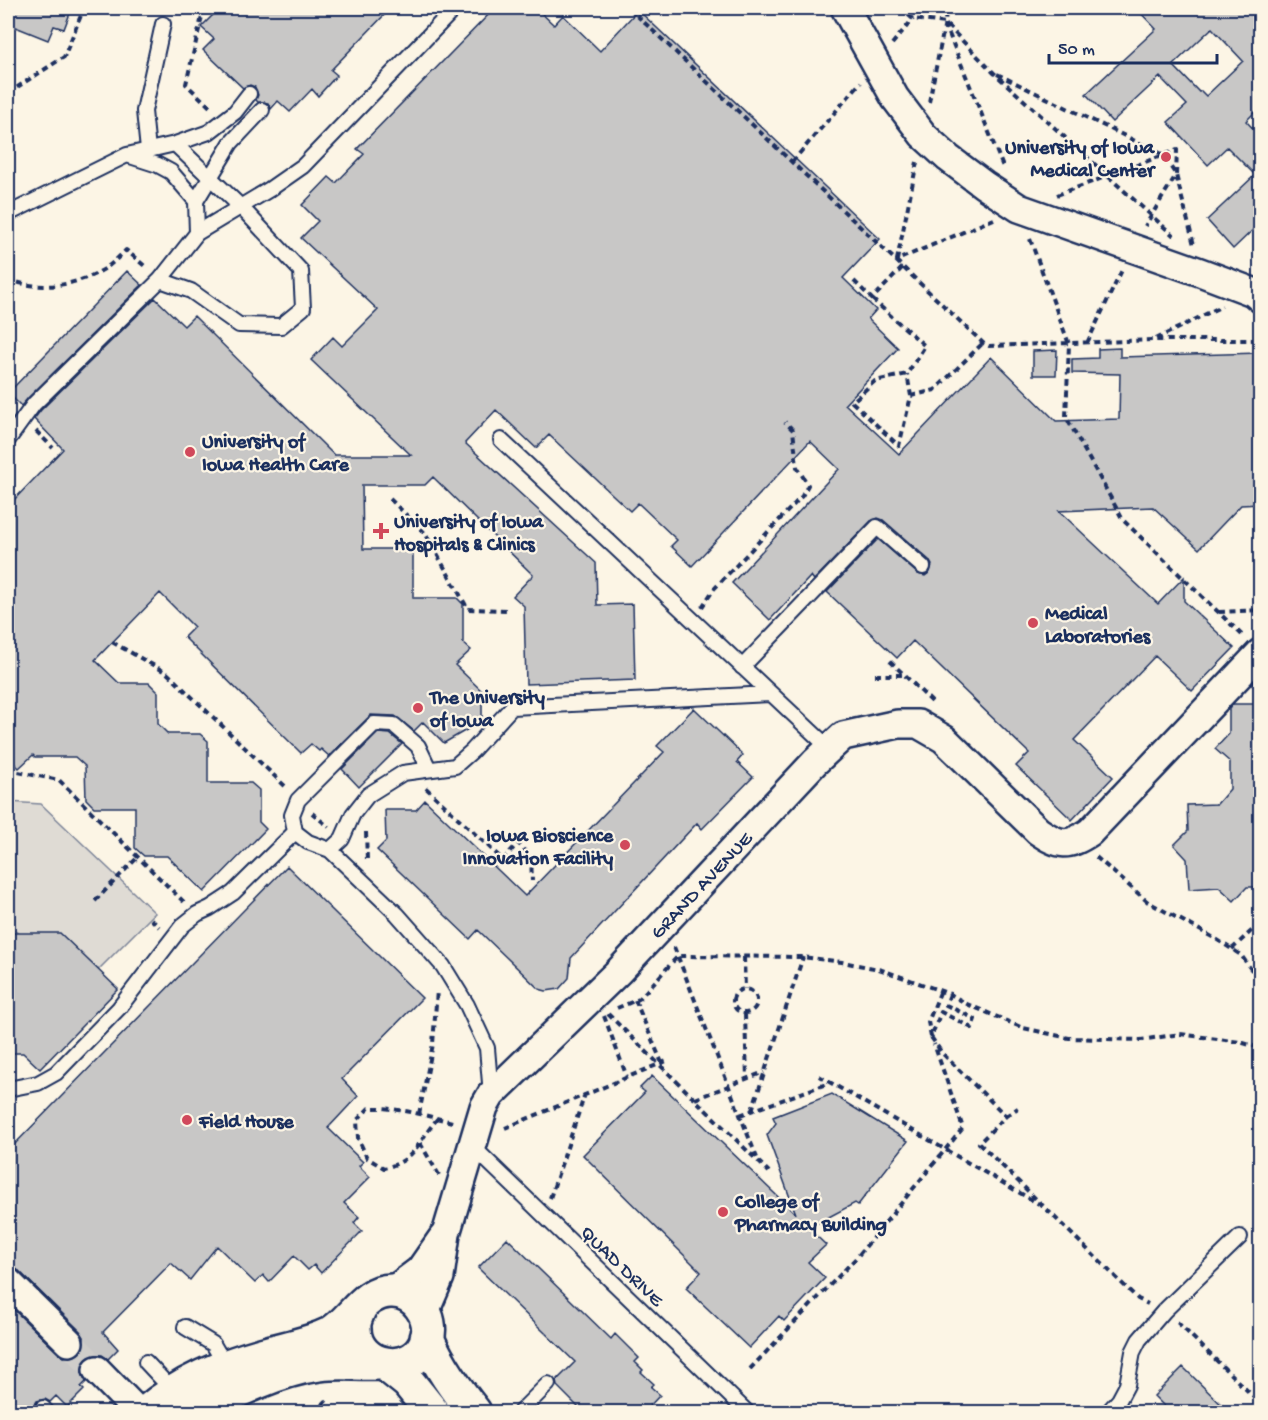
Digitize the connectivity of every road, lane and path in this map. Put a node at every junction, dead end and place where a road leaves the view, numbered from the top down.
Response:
1 (84, 8) edge
2 (204, 8) edge
3 (455, 8) edge
4 (629, 8) edge
5 (845, 8) edge
6 (900, 8) edge
7 (913, 19) junction
8 (945, 23) junction
9 (163, 24) dead end
10 (875, 65) junction
11 (994, 73) junction
12 (8, 93) edge
13 (249, 94) dead end
14 (262, 110) dead end
15 (215, 111) dead end
16 (175, 144) junction
17 (148, 150) junction
18 (127, 155) junction
19 (792, 162) junction
20 (210, 177) junction
21 (196, 201) junction
22 (241, 207) junction
23 (1019, 208) junction
24 (8, 214) edge
25 (197, 233) junction
26 (1199, 264) junction
27 (903, 267) junction
28 (8, 279) edge
29 (160, 280) junction
30 (854, 281) dead end
31 (1257, 295) edge
32 (872, 299) junction
33 (1154, 340) junction
34 (1260, 340) edge
35 (983, 343) junction
36 (1069, 344) junction
37 (907, 374) junction
38 (911, 396) junction
39 (785, 422) dead end
40 (8, 437) edge
41 (501, 440) dead end
42 (390, 499) dead end
43 (923, 567) dead end
44 (702, 607) dead end
45 (506, 610) dead end
46 (1260, 610) edge
47 (1218, 612) junction
48 (112, 642) dead end
49 (1252, 645) edge
50 (890, 661) dead end
51 (742, 667) junction
52 (875, 675) dead end
53 (770, 694) junction
54 (829, 748) junction
55 (429, 769) junction
56 (8, 770) edge
57 (425, 787) dead end
58 (289, 790) dead end
59 (369, 827) dead end
60 (295, 832) junction
61 (1077, 841) junction
62 (330, 850) junction
63 (138, 857) junction
64 (367, 864) dead end
65 (532, 881) dead end
66 (95, 901) dead end
67 (196, 914) junction
68 (1260, 922) edge
69 (1232, 949) junction
70 (678, 956) junction
71 (744, 957) junction
72 (803, 957) junction
73 (1260, 982) edge
74 (745, 989) junction
75 (941, 990) junction
76 (950, 994) junction
77 (635, 1000) junction
78 (745, 1013) junction
79 (605, 1014) junction
80 (931, 1037) junction
81 (1260, 1048) edge
82 (669, 1060) dead end
83 (661, 1064) junction
84 (765, 1072) junction
85 (627, 1077) junction
86 (819, 1077) dead end
87 (747, 1079) junction
88 (830, 1082) junction
89 (729, 1086) junction
90 (8, 1089) edge
91 (585, 1094) junction
92 (491, 1095) junction
93 (695, 1099) junction
94 (1017, 1108) dead end
95 (752, 1110) junction
96 (740, 1115) junction
97 (1006, 1116) junction
98 (438, 1118) junction
99 (505, 1128) dead end
100 (465, 1134) junction
101 (420, 1143) junction
102 (945, 1150) junction
103 (758, 1161) junction
104 (769, 1172) dead end
105 (440, 1178) dead end
106 (1046, 1208) junction
107 (544, 1216) junction
108 (446, 1234) junction
109 (1240, 1237) dead end
110 (8, 1282) edge
111 (392, 1291) junction
112 (360, 1307) junction
113 (1164, 1311) junction
114 (426, 1325) junction
115 (185, 1327) dead end
116 (69, 1342) tunnel mouth
117 (146, 1362) dead end
118 (383, 1364) junction
119 (750, 1369) dead end
120 (97, 1370) tunnel mouth
121 (232, 1378) junction
122 (548, 1384) dead end
123 (328, 1399) dead end
124 (186, 1402) edge
125 (1260, 1403) edge
126 (574, 1405) dead end
127 (138, 1413) edge
128 (147, 1413) edge
129 (315, 1413) edge
130 (432, 1413) edge
131 (474, 1413) edge
132 (520, 1413) edge
133 (567, 1413) edge
134 (747, 1413) edge
135 (1108, 1413) edge

1 - 12 path
2 - 15 path
3 - 22 lane
4 - 19 path
5 - 10 street
6 - 7 path
7 - 8 path
7 - 10 path
8 - 11 path
8 - 23 path
9 - 17 lane
10 - 19 path
10 - 23 street
11 - 26 path
11 - 26 path
13 - 16 lane
14 - 20 lane
16 - 17 lane
16 - 20 lane
17 - 18 lane
18 - 21 lane
18 - 24 lane
19 - 27 path
20 - 21 lane
20 - 22 lane
21 - 25 lane
22 - 25 lane
22 - 29 lane
23 - 26 street
23 - 36 path
25 - 29 lane
26 - 31 street
27 - 32 path
27 - 35 path
28 - 29 path
29 - 40 lane
30 - 32 path
31 - 33 path
32 - 37 path
33 - 34 path
33 - 36 path
35 - 36 path
35 - 38 path
36 - 47 path
37 - 38 path
37 - 38 path
39 - 44 path
41 - 51 lane
42 - 45 path
43 - 51 lane
46 - 47 path
47 - 49 path
48 - 58 path
49 - 61 street
50 - 52 path
51 - 53 lane
53 - 54 lane
53 - 55 lane
54 - 61 street, GRAND AVENUE
54 - 92 street, GRAND AVENUE
55 - 60 lane
55 - 62 lane
56 - 63 path
57 - 65 path
59 - 64 path
60 - 62 lane
60 - 67 lane
61 - 69 path
62 - 92 lane
63 - 66 path
63 - 67 path
67 - 90 lane
68 - 69 path
69 - 73 path
70 - 71 path
70 - 77 path
70 - 89 path
71 - 72 path
71 - 74 path
72 - 75 path
72 - 84 path
74 - 78 path
74 - 78 path
75 - 76 path
75 - 80 path
76 - 80 path
76 - 81 path
77 - 79 path
77 - 83 path
78 - 87 path
79 - 83 path
79 - 85 path
80 - 97 path
80 - 102 path
82 - 83 path
83 - 85 path
83 - 93 path
84 - 87 path
84 - 95 path
85 - 91 path
86 - 88 path
87 - 89 path
88 - 95 path
88 - 102 path
89 - 93 path
89 - 96 path
91 - 99 path
91 - 107 path
92 - 100 street, GRAND AVENUE
93 - 103 path
94 - 97 path
95 - 96 path
96 - 103 path
97 - 106 path
98 - 100 path
98 - 101 path
98 - 101 path
100 - 107 lane, QUAD DRIVE
100 - 108 street, GRAND AVENUE
101 - 105 path
102 - 106 path
102 - 119 path
103 - 104 path
106 - 113 path
107 - 134 lane, QUAD DRIVE
108 - 111 street, GRAND AVENUE
108 - 114 street, GRAND AVENUE
109 - 113 lane
110 - 116 street
111 - 112 main road
111 - 114 main road
112 - 118 main road
112 - 121 main road
113 - 125 path
113 - 135 lane
114 - 118 main road
114 - 131 main road
115 - 121 lane
117 - 124 lane
118 - 121 main road
118 - 130 main road
120 - 127 street
121 - 124 main road
122 - 132 lane
123 - 129 path
124 - 128 main road
126 - 133 path

